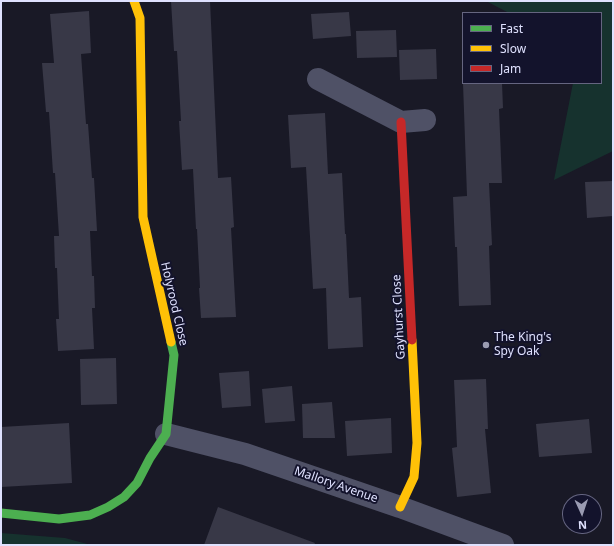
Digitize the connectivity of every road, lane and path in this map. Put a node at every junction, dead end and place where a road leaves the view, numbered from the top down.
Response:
1 (134, 1) edge
2 (318, 79) dead end
3 (425, 120) dead end
4 (401, 122) junction
5 (166, 434) junction
6 (400, 508) junction
7 (1, 513) edge
8 (503, 545) edge

1 - 5 street, Holyrood Close
2 - 4 street
3 - 4 street
4 - 6 street, Gayhurst Close
5 - 6 street, Mallory Avenue
5 - 7 street, Holyrood Close
6 - 8 street, Mallory Avenue

